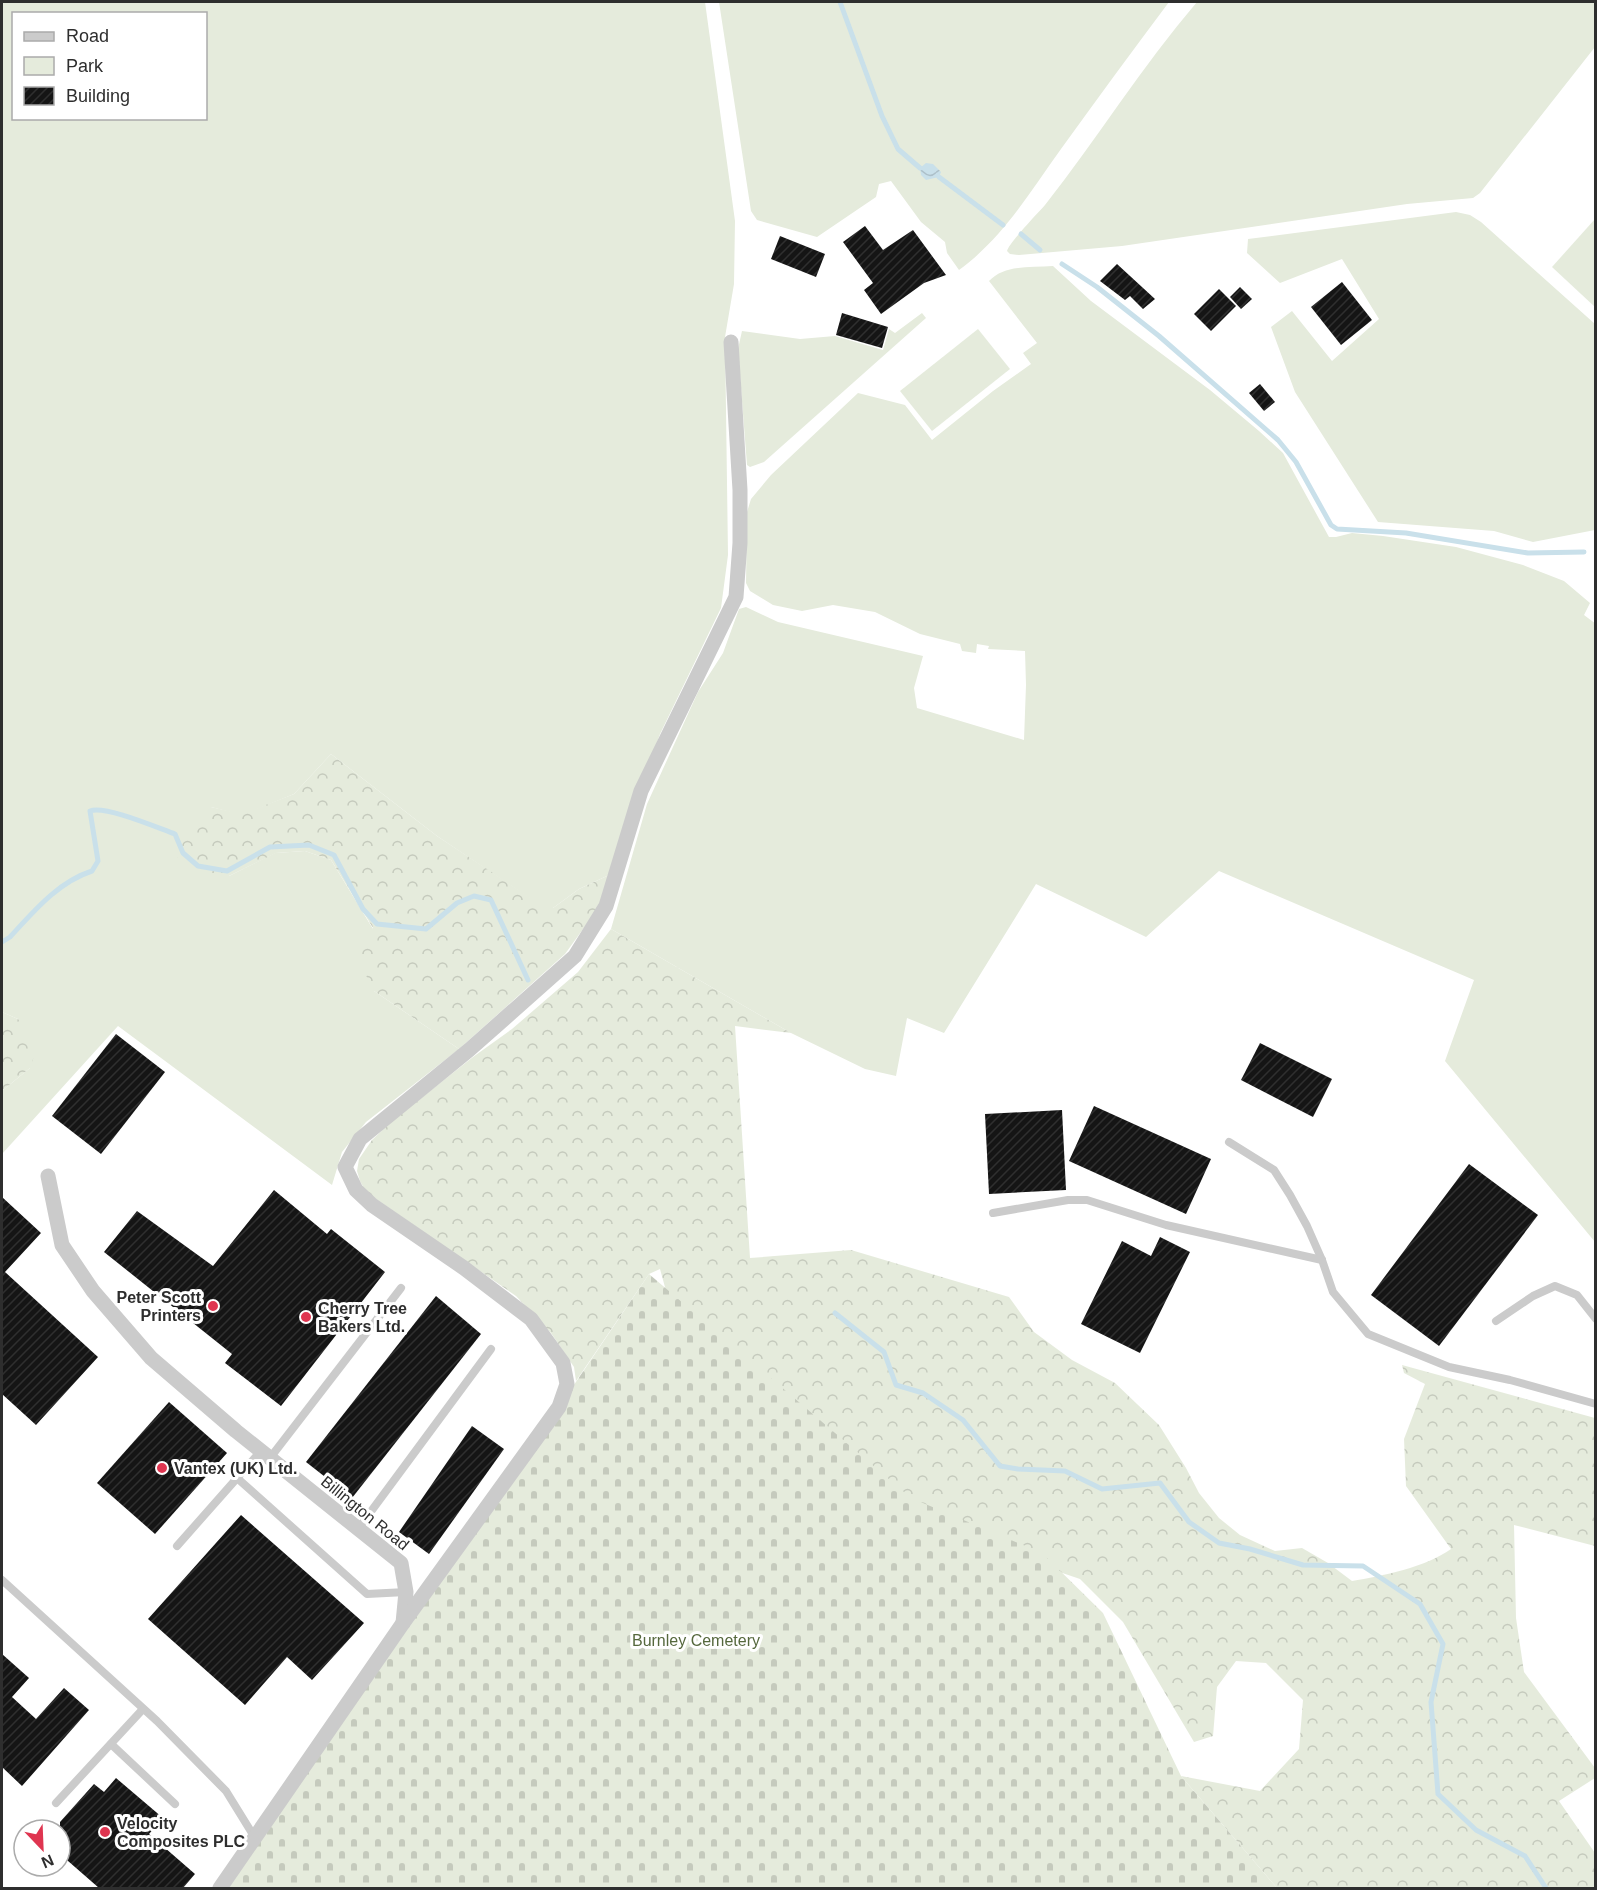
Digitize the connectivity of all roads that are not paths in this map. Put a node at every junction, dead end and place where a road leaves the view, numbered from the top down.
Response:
1 (731, 342) dead end
2 (1229, 1142) dead end
3 (48, 1176) dead end
4 (993, 1213) dead end
5 (1322, 1260) junction
6 (401, 1288) dead end
7 (1596, 1319) edge
8 (1496, 1321) dead end
9 (491, 1348) dead end
10 (1596, 1404) edge
11 (265, 1454) junction
12 (237, 1478) junction
13 (358, 1529) junction
14 (177, 1546) dead end
15 (2, 1580) edge
16 (406, 1592) junction
17 (403, 1623) junction
18 (143, 1708) junction
19 (111, 1744) junction
20 (56, 1803) dead end
21 (175, 1804) dead end
22 (255, 1838) junction
23 (220, 1888) edge

1 - 17 street
2 - 5 lane
3 - 11 street, Billington Road
4 - 5 lane
5 - 10 lane
6 - 11 lane
7 - 8 lane
9 - 13 lane
11 - 12 lane
11 - 13 street, Billington Road
12 - 14 lane
12 - 16 lane
13 - 16 street, Billington Road
15 - 18 lane
16 - 17 street, Billington Road
17 - 22 street, Billington Road
18 - 19 lane
18 - 22 lane
19 - 20 lane
19 - 21 lane
22 - 23 street, Billington Road

